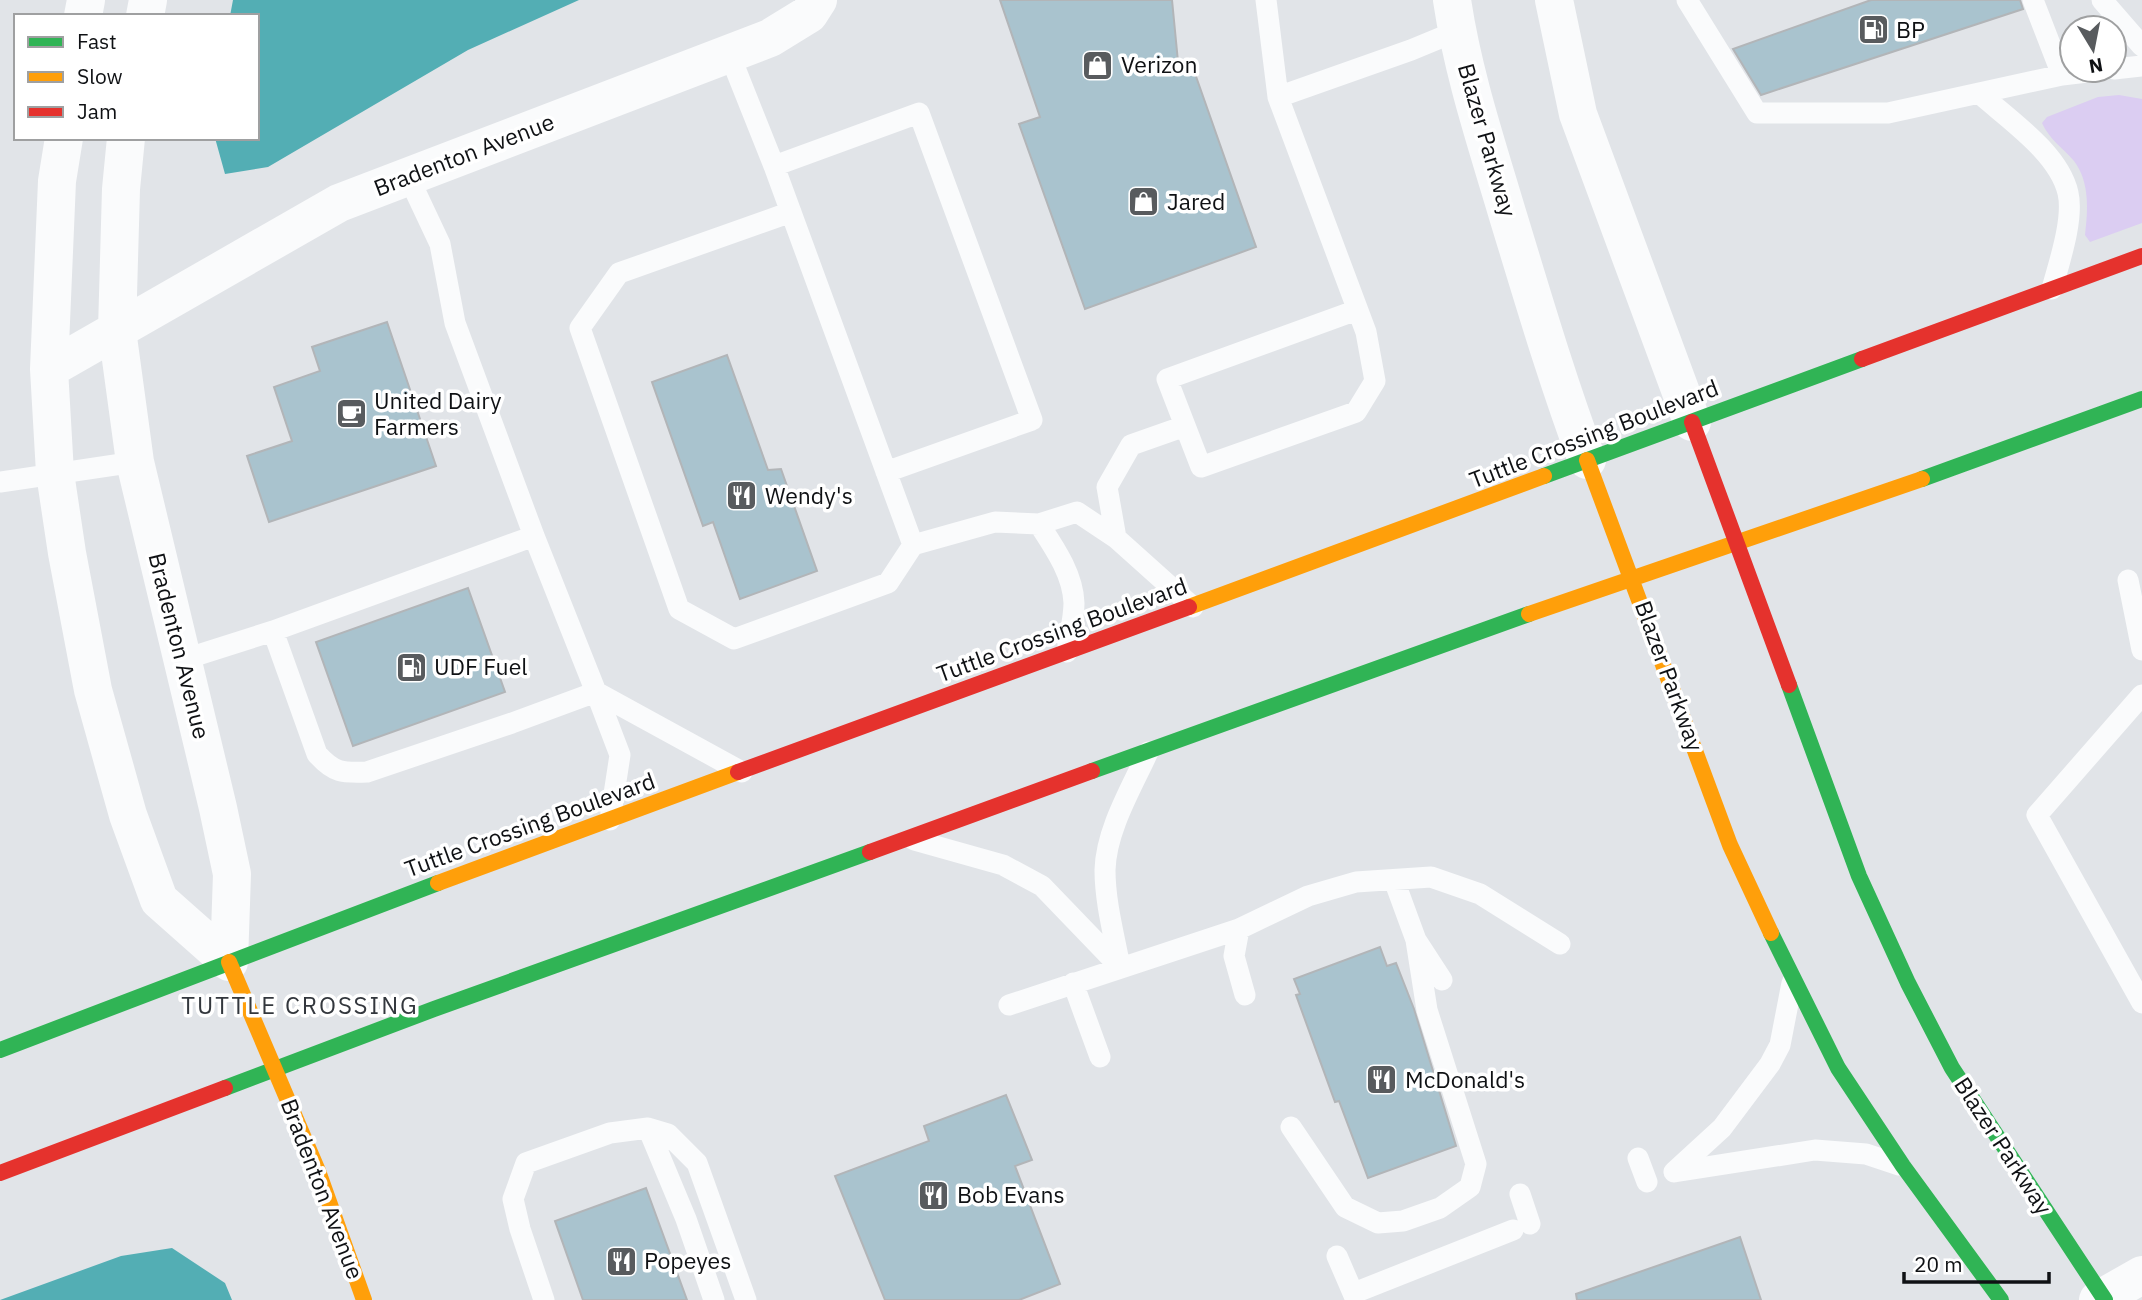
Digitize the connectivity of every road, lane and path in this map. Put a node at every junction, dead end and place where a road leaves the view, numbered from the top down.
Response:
1 (817, 0) edge
2 (1266, 0) edge
3 (1554, 0) edge
4 (1687, 0) edge
5 (2033, 0) edge
6 (2102, 0) edge
7 (1454, 15) edge
8 (2142, 46) edge
9 (729, 54) junction
10 (2058, 65) edge
11 (2058, 76) edge
12 (1979, 93) junction
13 (1278, 97) junction
14 (64, 140) edge
15 (126, 140) edge
16 (774, 166) junction
17 (408, 176) junction
18 (791, 212) junction
19 (2142, 256) edge
20 (2052, 289) junction
21 (1357, 310) junction
22 (117, 330) junction
23 (49, 369) junction
24 (2142, 399) edge
25 (1692, 422) junction
26 (1185, 426) junction
27 (1587, 460) junction
28 (135, 462) junction
29 (886, 472) junction
30 (55, 473) junction
31 (0, 482) edge
32 (1039, 524) junction
33 (534, 536) junction
34 (1116, 538) junction
35 (1736, 542) junction
36 (913, 545) junction
37 (1632, 577) junction
38 (2129, 580) dead end
39 (1192, 607) junction
40 (273, 631) junction
41 (2142, 650) edge
42 (1067, 652) junction
43 (182, 660) junction
44 (596, 692) junction
45 (2142, 695) edge
46 (1148, 752) junction
47 (742, 772) junction
48 (610, 820) junction
49 (908, 839) junction
50 (1394, 880) junction
51 (1239, 929) junction
52 (1416, 940) junction
53 (1560, 944) dead end
54 (229, 962) junction
55 (1120, 967) junction
56 (1442, 980) dead end
57 (1793, 981) junction
58 (1073, 983) junction
59 (1245, 995) dead end
60 (2142, 1003) edge
61 (1009, 1005) dead end
62 (0, 1050) edge
63 (1100, 1057) dead end
64 (276, 1070) junction
65 (1291, 1127) dead end
66 (648, 1128) junction
67 (1638, 1158) dead end
68 (1903, 1166) junction
69 (0, 1173) edge
70 (1647, 1182) dead end
71 (1520, 1194) dead end
72 (1337, 1256) dead end
73 (2142, 1275) edge
74 (1355, 1297) edge
75 (2102, 1299) edge
76 (364, 1300) edge
77 (544, 1300) edge
78 (714, 1300) edge
79 (746, 1300) edge
80 (2001, 1300) edge

1 - 9 street, Bradenton Avenue
2 - 13 lane
3 - 25 street, Blazer Parkway
4 - 12 lane
5 - 10 lane
6 - 8 lane
7 - 13 lane
7 - 27 street, Blazer Parkway
9 - 16 lane
9 - 17 street, Bradenton Avenue
11 - 12 lane
12 - 20 lane
13 - 21 lane
14 - 23 street, Bradenton Avenue
15 - 22 street, Bradenton Avenue
16 - 18 lane
16 - 29 lane
17 - 22 street, Bradenton Avenue
17 - 33 lane
18 - 29 lane
18 - 36 lane
19 - 20 main road, Tuttle Crossing Boulevard
20 - 25 main road, Tuttle Crossing Boulevard
21 - 26 lane
21 - 26 lane
22 - 23 street, Bradenton Avenue
22 - 28 street, Bradenton Avenue
23 - 30 street, Bradenton Avenue
24 - 35 main road
25 - 27 main road, Tuttle Crossing Boulevard
25 - 35 main road, Blazer Parkway
26 - 34 lane
27 - 37 main road, Blazer Parkway
27 - 39 main road, Tuttle Crossing Boulevard
28 - 30 lane
28 - 43 street, Bradenton Avenue
29 - 36 lane
30 - 31 lane
30 - 54 street, Bradenton Avenue
32 - 34 lane
32 - 36 lane
32 - 42 lane
33 - 40 lane
33 - 44 lane
34 - 39 lane
35 - 37 main road
35 - 75 main road, Blazer Parkway
37 - 46 main road
37 - 57 main road, Blazer Parkway
38 - 41 lane
39 - 42 main road, Tuttle Crossing Boulevard
40 - 43 lane
40 - 44 lane
42 - 47 main road, Tuttle Crossing Boulevard
43 - 54 street, Bradenton Avenue
44 - 47 lane
44 - 48 lane
45 - 60 lane
46 - 49 main road
46 - 55 lane
47 - 48 main road, Tuttle Crossing Boulevard
48 - 54 main road, Tuttle Crossing Boulevard
49 - 55 lane
49 - 64 main road
50 - 51 lane
50 - 52 lane
50 - 53 lane
51 - 55 lane
51 - 59 lane
52 - 56 lane
52 - 65 lane
54 - 62 main road, Tuttle Crossing Boulevard
54 - 64 main road, Bradenton Avenue
55 - 58 lane
57 - 68 main road, Blazer Parkway
57 - 68 lane
58 - 61 lane
58 - 63 lane
64 - 69 main road
64 - 76 main road, Bradenton Avenue
66 - 77 lane
66 - 78 lane
66 - 79 lane
67 - 70 lane
68 - 80 main road, Blazer Parkway
71 - 74 lane
72 - 74 lane
73 - 75 street

